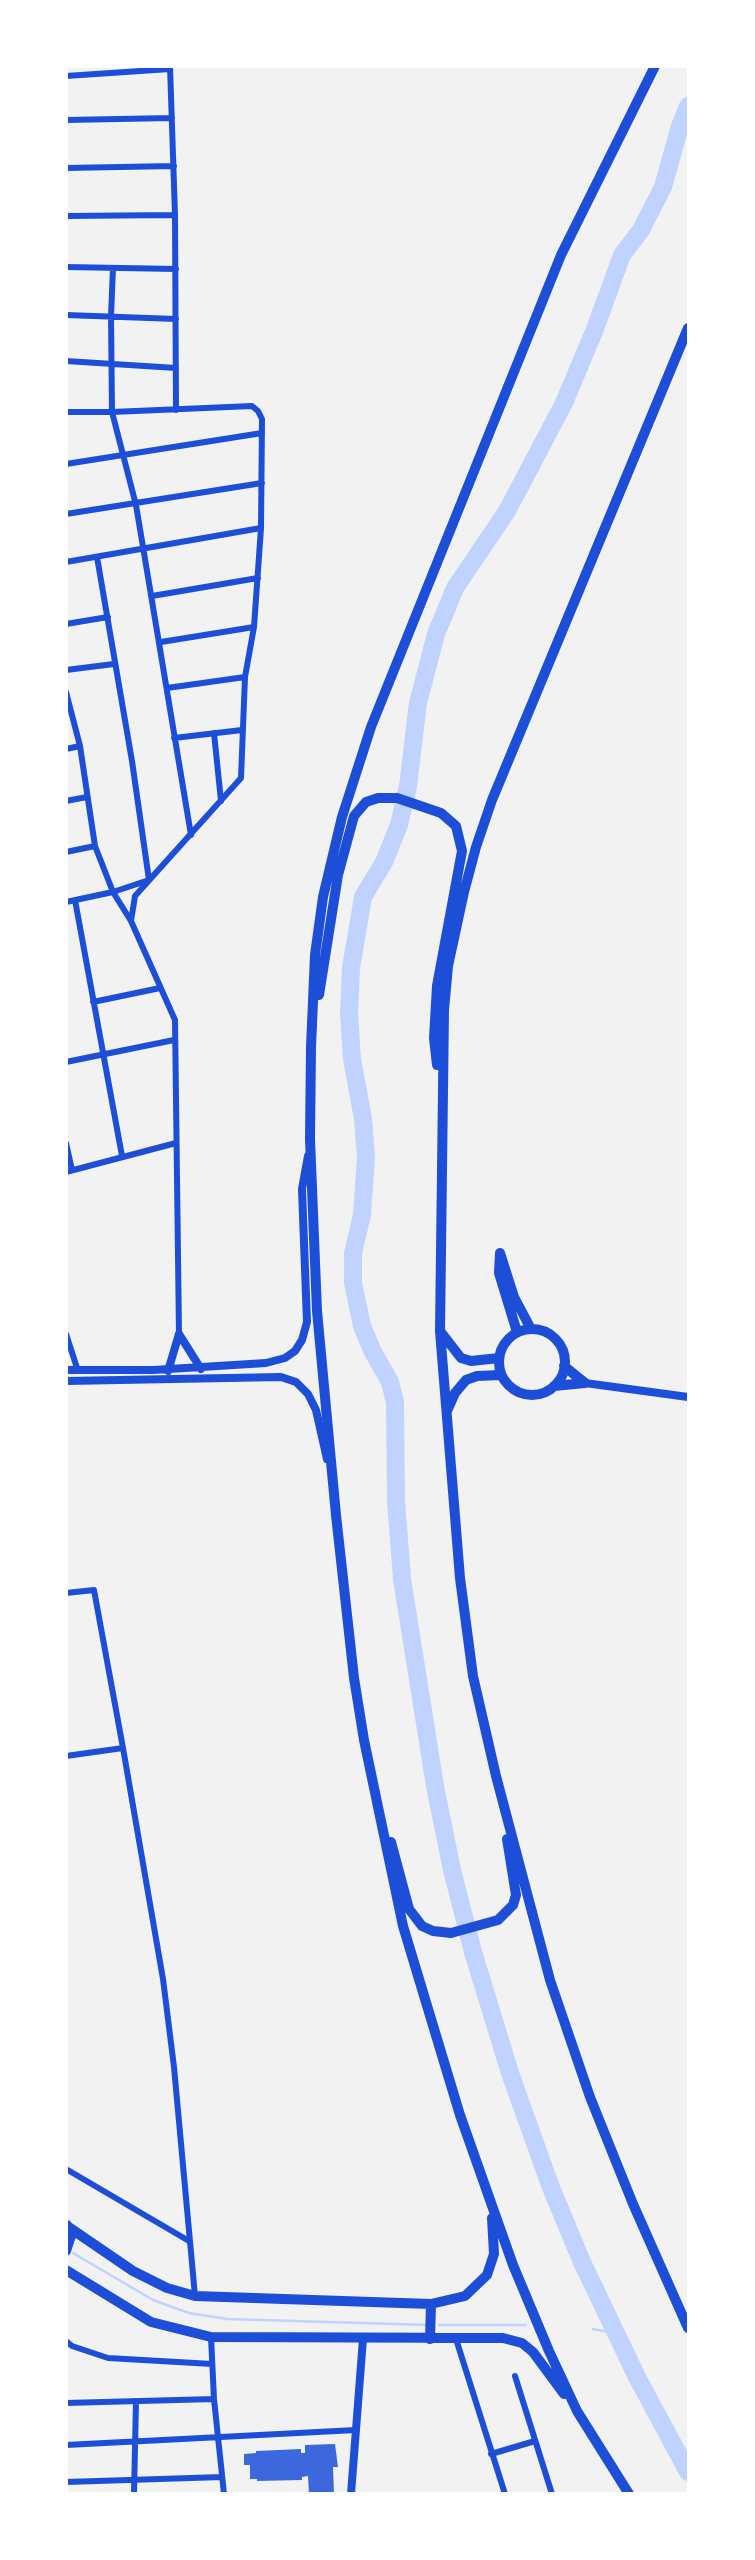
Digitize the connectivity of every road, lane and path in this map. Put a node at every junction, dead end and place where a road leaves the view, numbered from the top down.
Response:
1 (655, 66) edge
2 (170, 68) edge
3 (111, 70) edge
4 (66, 76) edge
5 (172, 118) junction
6 (66, 120) edge
7 (174, 166) junction
8 (66, 168) edge
9 (175, 215) junction
10 (66, 216) edge
11 (66, 267) edge
12 (113, 268) junction
13 (176, 269) junction
14 (66, 315) edge
15 (111, 316) junction
16 (176, 319) junction
17 (688, 328) edge
18 (66, 361) edge
19 (110, 365) junction
20 (176, 368) junction
21 (176, 410) junction
22 (66, 412) edge
23 (112, 412) junction
24 (262, 433) junction
25 (123, 455) junction
26 (66, 464) edge
27 (262, 483) junction
28 (136, 505) junction
29 (66, 514) edge
30 (261, 528) junction
31 (144, 549) junction
32 (97, 557) junction
33 (66, 562) edge
34 (258, 578) junction
35 (152, 596) junction
36 (108, 617) junction
37 (66, 624) edge
38 (254, 627) junction
39 (161, 642) junction
40 (114, 664) junction
41 (66, 670) edge
42 (245, 677) junction
43 (167, 688) junction
44 (67, 695) edge
45 (242, 730) junction
46 (214, 733) junction
47 (173, 738) junction
48 (80, 746) junction
49 (66, 749) edge
50 (87, 797) junction
51 (66, 801) edge
52 (221, 801) junction
53 (191, 835) junction
54 (95, 846) junction
55 (66, 852) edge
56 (149, 880) junction
57 (113, 892) junction
58 (75, 900) junction
59 (66, 902) edge
60 (131, 921) junction
61 (160, 988) junction
62 (93, 1002) junction
63 (174, 1040) junction
64 (311, 1047) junction
65 (103, 1055) junction
66 (66, 1062) edge
67 (443, 1110) junction
68 (310, 1139) junction
69 (66, 1143) edge
70 (176, 1143) junction
71 (122, 1156) junction
72 (69, 1171) edge
73 (531, 1329) junction
74 (440, 1331) junction
75 (517, 1332) junction
76 (66, 1334) edge
77 (179, 1334) junction
78 (499, 1357) junction
79 (564, 1366) junction
80 (201, 1368) junction
81 (168, 1369) junction
82 (66, 1370) edge
83 (78, 1370) junction
84 (501, 1375) junction
85 (202, 1379) junction
86 (168, 1380) junction
87 (66, 1381) edge
88 (585, 1383) junction
89 (554, 1386) junction
90 (688, 1397) edge
91 (445, 1415) junction
92 (336, 1515) junction
93 (66, 1593) edge
94 (123, 1748) junction
95 (66, 1756) edge
96 (496, 1776) junction
97 (377, 1797) junction
98 (66, 2169) edge
99 (491, 2207) junction
100 (67, 2225) edge
101 (189, 2241) junction
102 (66, 2251) edge
103 (66, 2270) edge
104 (195, 2296) junction
105 (430, 2304) junction
106 (688, 2328) edge
107 (211, 2337) junction
108 (363, 2339) junction
109 (430, 2339) junction
110 (456, 2339) junction
111 (66, 2341) edge
112 (212, 2364) junction
113 (515, 2376) dead end
114 (214, 2399) junction
115 (136, 2401) junction
116 (66, 2403) edge
117 (578, 2411) junction
118 (356, 2430) junction
119 (218, 2437) junction
120 (135, 2441) junction
121 (535, 2441) junction
122 (66, 2445) edge
123 (491, 2454) junction
124 (222, 2477) junction
125 (134, 2481) junction
126 (66, 2482) edge
127 (134, 2494) edge
128 (224, 2494) edge
129 (351, 2494) edge
130 (505, 2494) edge
131 (552, 2494) edge
132 (629, 2494) edge

1 - 64 main road
2 - 3 street
2 - 5 street
3 - 4 street
5 - 6 street
5 - 7 street
7 - 8 street
7 - 9 street
9 - 10 street
9 - 13 street
11 - 12 street
12 - 13 street
12 - 15 street
13 - 16 street
14 - 15 street
15 - 16 street
15 - 19 street
16 - 20 street
17 - 67 main road
18 - 19 street
19 - 20 street
19 - 23 street
20 - 21 street
21 - 23 street
21 - 24 street
22 - 23 street
23 - 25 street
24 - 25 street
24 - 27 street
25 - 26 street
25 - 28 street
27 - 28 street
27 - 30 street
28 - 29 street
28 - 31 street
30 - 31 street
30 - 34 street
31 - 32 street
31 - 35 street
32 - 33 street
32 - 36 street
34 - 35 street
34 - 38 street
35 - 39 street
36 - 37 street
36 - 40 street
38 - 39 street
38 - 42 street
39 - 43 street
40 - 41 street
40 - 56 street
42 - 43 street
42 - 45 street
43 - 47 street
44 - 48 street
45 - 46 street
45 - 52 street
46 - 47 street
46 - 52 street
47 - 53 street
48 - 49 street
48 - 50 street
50 - 51 street
50 - 54 street
52 - 53 street
53 - 56 street
54 - 55 street
54 - 57 street
56 - 57 street
56 - 60 street
57 - 58 street
57 - 60 street
58 - 59 street
58 - 62 street
60 - 61 street
61 - 62 street
61 - 63 street
62 - 65 street
63 - 65 street
63 - 70 street
64 - 67 main road
64 - 68 main road
65 - 66 street
65 - 71 street
67 - 74 main road
68 - 80 main road
68 - 92 main road
69 - 72 street
70 - 71 street
70 - 77 street
71 - 72 street
73 - 75 main road
73 - 75 main road
73 - 79 main road
74 - 78 main road
74 - 91 main road
75 - 78 main road
76 - 83 street
77 - 80 main road
77 - 81 main road
78 - 84 main road
79 - 88 main road
79 - 89 main road
80 - 81 main road
80 - 85 main road
81 - 83 main road
81 - 86 main road
82 - 83 main road
84 - 89 main road
84 - 91 main road
85 - 86 main road
85 - 92 main road
86 - 87 main road
88 - 89 main road
88 - 90 main road
91 - 96 main road
92 - 97 main road
93 - 94 street
94 - 95 street
94 - 101 street
96 - 97 main road
96 - 106 main road
97 - 99 main road
98 - 101 street
99 - 105 main road
99 - 117 main road
100 - 102 main road
100 - 104 main road
101 - 104 street
103 - 107 main road
104 - 105 main road
105 - 109 main road
107 - 108 main road
107 - 112 street
108 - 109 main road
108 - 118 main road
109 - 110 main road
110 - 117 main road
110 - 123 street
111 - 112 street
112 - 114 street
113 - 121 street
114 - 115 street
114 - 119 street
115 - 116 street
115 - 120 street
117 - 132 main road
118 - 119 street
118 - 129 main road
119 - 120 street
119 - 124 street
120 - 122 street
120 - 125 street
121 - 123 street
121 - 131 street
123 - 130 street
124 - 125 street
124 - 128 street
125 - 126 street
125 - 127 street

